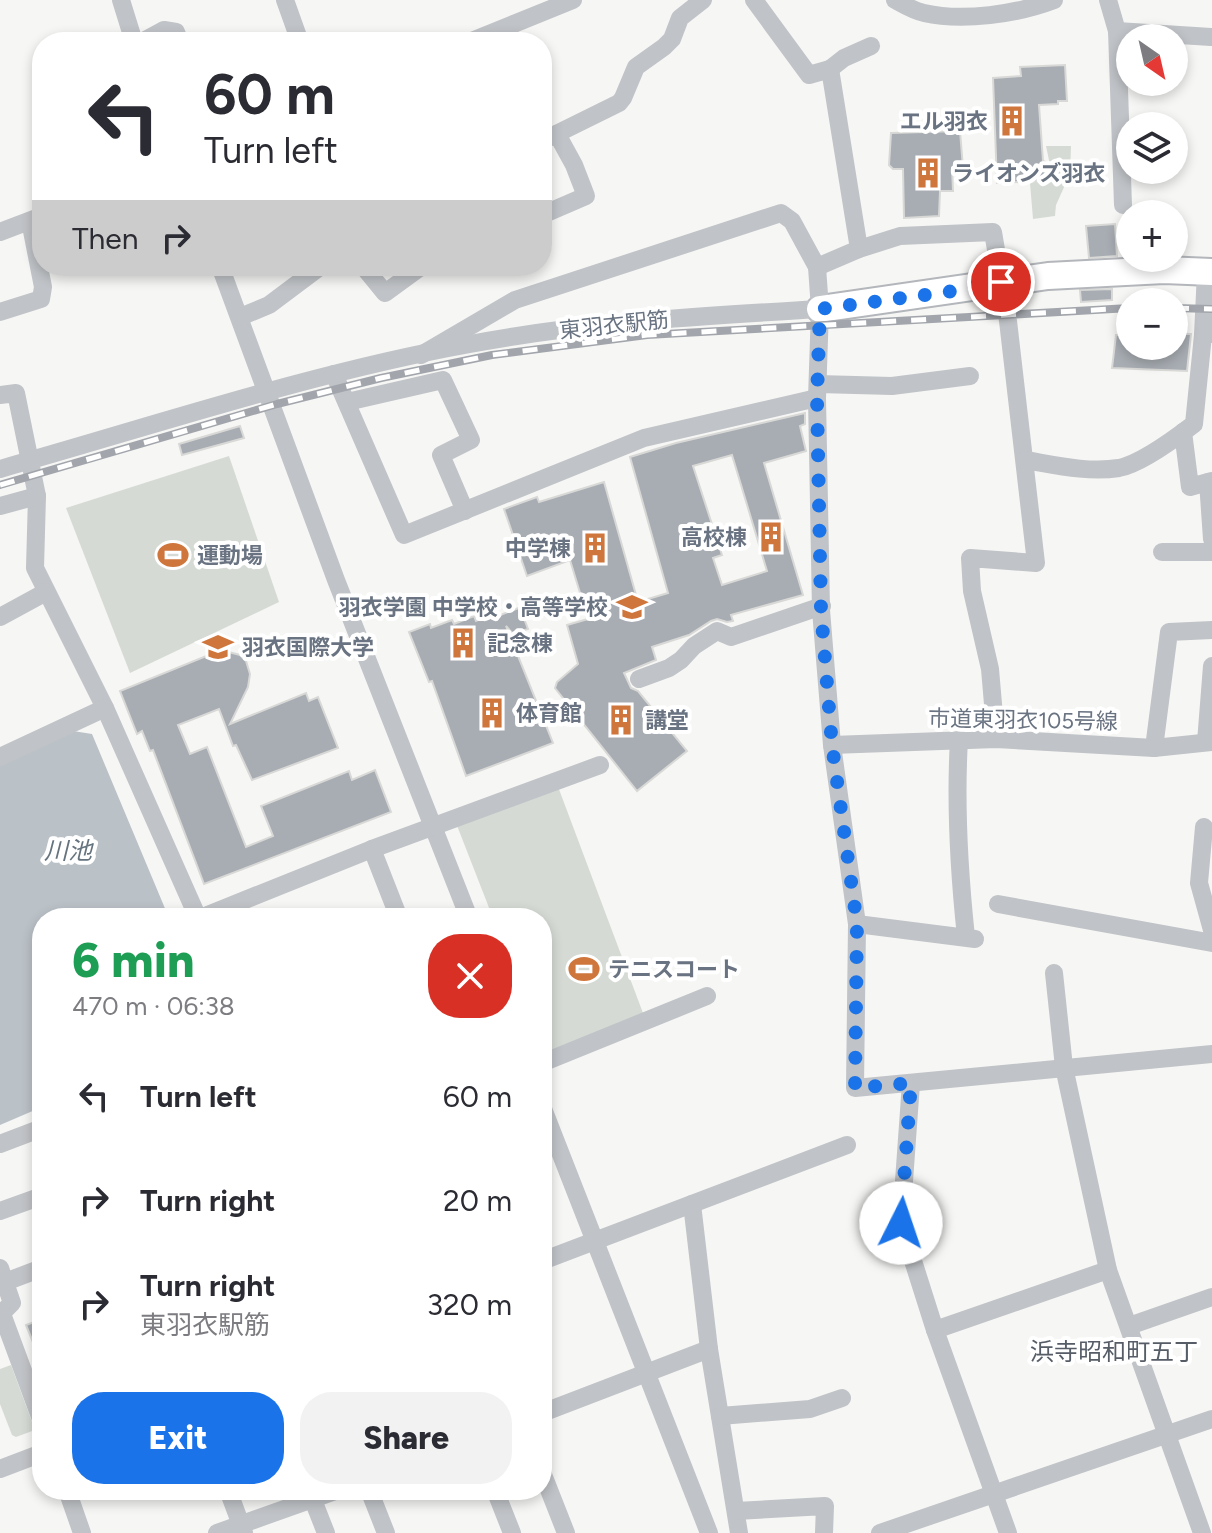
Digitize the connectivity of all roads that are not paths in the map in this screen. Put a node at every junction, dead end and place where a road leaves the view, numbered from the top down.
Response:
1 (121, 0) edge
2 (285, 0) edge
3 (573, 0) edge
4 (703, 0) edge
5 (754, 0) edge
6 (895, 0) edge
7 (1054, 0) edge
8 (1108, 0) edge
9 (554, 4) edge
10 (1116, 28) edge
11 (131, 32) edge
12 (296, 32) edge
13 (491, 32) edge
14 (1188, 36) edge
15 (1211, 37) edge
16 (871, 46) dead end
17 (830, 69) junction
18 (1119, 96) edge
19 (552, 137) edge
20 (552, 140) edge
21 (1123, 200) edge
22 (552, 211) edge
23 (32, 220) edge
24 (0, 232) edge
25 (859, 249) junction
26 (817, 267) junction
27 (1209, 272) edge
28 (42, 276) edge
29 (224, 276) edge
30 (308, 276) edge
31 (371, 276) edge
32 (408, 276) edge
33 (1001, 282) junction
34 (820, 309) junction
35 (0, 312) edge
36 (240, 317) junction
37 (1207, 334) edge
38 (421, 355) junction
39 (334, 374) junction
40 (970, 376) dead end
41 (817, 391) junction
42 (269, 393) junction
43 (0, 395) edge
44 (347, 402) junction
45 (1183, 432) junction
46 (1025, 460) junction
47 (30, 461) junction
48 (0, 469) edge
49 (1210, 481) edge
50 (37, 496) junction
51 (0, 506) edge
52 (465, 511) junction
53 (1212, 539) edge
54 (1162, 552) dead end
55 (1212, 552) edge
56 (46, 592) junction
57 (822, 606) junction
58 (0, 617) edge
59 (1212, 630) edge
60 (1212, 666) edge
61 (639, 679) dead end
62 (105, 708) junction
63 (996, 739) junction
64 (959, 740) junction
65 (1209, 742) edge
66 (832, 745) junction
67 (1154, 748) junction
68 (0, 757) edge
69 (600, 765) dead end
70 (434, 827) junction
71 (1204, 827) dead end
72 (372, 849) junction
73 (998, 904) dead end
74 (195, 908) edge
75 (224, 908) edge
76 (395, 908) edge
77 (465, 908) edge
78 (857, 924) junction
79 (1212, 930) edge
80 (1212, 943) edge
81 (1054, 973) dead end
82 (707, 996) dead end
83 (1212, 1054) edge
84 (552, 1059) edge
85 (1064, 1067) junction
86 (911, 1083) junction
87 (32, 1132) edge
88 (552, 1132) edge
89 (0, 1144) edge
90 (847, 1145) dead end
91 (32, 1200) edge
92 (692, 1204) junction
93 (0, 1211) edge
94 (594, 1243) junction
95 (552, 1258) edge
96 (32, 1270) edge
97 (1108, 1270) junction
98 (3, 1275) edge
99 (1212, 1297) edge
100 (1, 1315) edge
101 (1129, 1326) junction
102 (935, 1330) junction
103 (709, 1349) junction
104 (645, 1373) junction
105 (32, 1396) edge
106 (842, 1398) dead end
107 (552, 1409) edge
108 (720, 1416) junction
109 (1212, 1419) edge
110 (1167, 1434) junction
111 (32, 1457) edge
112 (0, 1469) edge
113 (994, 1494) junction
114 (552, 1497) edge
115 (70, 1500) edge
116 (232, 1500) edge
117 (313, 1500) joint
118 (373, 1500) edge
119 (499, 1500) edge
120 (736, 1511) junction
121 (243, 1529) edge
122 (902, 1529) edge
123 (82, 1533) edge
124 (217, 1533) edge
125 (326, 1533) edge
126 (386, 1533) edge
127 (512, 1533) edge
128 (566, 1533) edge
129 (709, 1533) edge
130 (739, 1533) edge
131 (824, 1533) edge
132 (880, 1533) edge
133 (1008, 1533) edge
134 (1202, 1533) edge

1 - 11 street
2 - 12 street
3 - 9 street
4 - 19 street
5 - 17 street
6 - 7 street
8 - 10 street
9 - 13 street
14 - 15 street
16 - 17 street
17 - 25 street
18 - 21 street
20 - 22 street
23 - 24 street
25 - 26 street
25 - 33 street
26 - 34 street
26 - 38 street
27 - 33 street, 東羽衣駅筋
27 - 37 street
28 - 35 street
29 - 36 street
30 - 36 street
31 - 32 street
33 - 34 street, 東羽衣駅筋
33 - 46 street
34 - 38 street, 東羽衣駅筋
34 - 41 street
36 - 42 street
37 - 45 street
38 - 39 street, 東羽衣駅筋
39 - 42 street, 東羽衣駅筋
39 - 44 street
40 - 41 street
41 - 52 street
41 - 57 street
42 - 47 street, 東羽衣駅筋
42 - 70 street
43 - 47 street
44 - 52 street
44 - 52 street
45 - 46 street
45 - 49 street
46 - 63 street
47 - 48 street, 東羽衣駅筋
47 - 50 street
49 - 53 street
50 - 51 street
50 - 56 street
54 - 55 street
56 - 58 street
56 - 62 street
57 - 61 street
57 - 66 street
59 - 67 street
60 - 65 street
62 - 68 street
62 - 74 street
63 - 64 street, 市道東羽衣105号線
63 - 67 street, 市道東羽衣105号線
64 - 66 street, 市道東羽衣105号線
64 - 78 street
65 - 67 street, 市道東羽衣105号線
66 - 78 street
69 - 70 street
70 - 72 street
70 - 77 street
71 - 79 street
72 - 75 street
72 - 76 street
73 - 80 street
78 - 86 street
81 - 85 street
82 - 84 street
83 - 85 street
85 - 86 street
85 - 97 street
86 - 102 street
87 - 89 street
88 - 94 street
90 - 92 street
91 - 93 street
92 - 94 street
92 - 103 street
94 - 95 street
94 - 104 street
96 - 98 street
97 - 101 street
97 - 102 street
98 - 100 street
99 - 101 street
100 - 105 street
101 - 110 street
102 - 113 street
103 - 104 street
103 - 108 street
104 - 107 street
104 - 129 street
106 - 108 street
108 - 120 street
109 - 110 street
110 - 113 street
110 - 134 street
111 - 112 street
113 - 122 street
113 - 133 street
114 - 128 street
115 - 123 street
116 - 121 street
117 - 121 street
117 - 125 street
118 - 126 street
119 - 127 street
120 - 130 street
120 - 131 street
121 - 124 street
122 - 132 street

